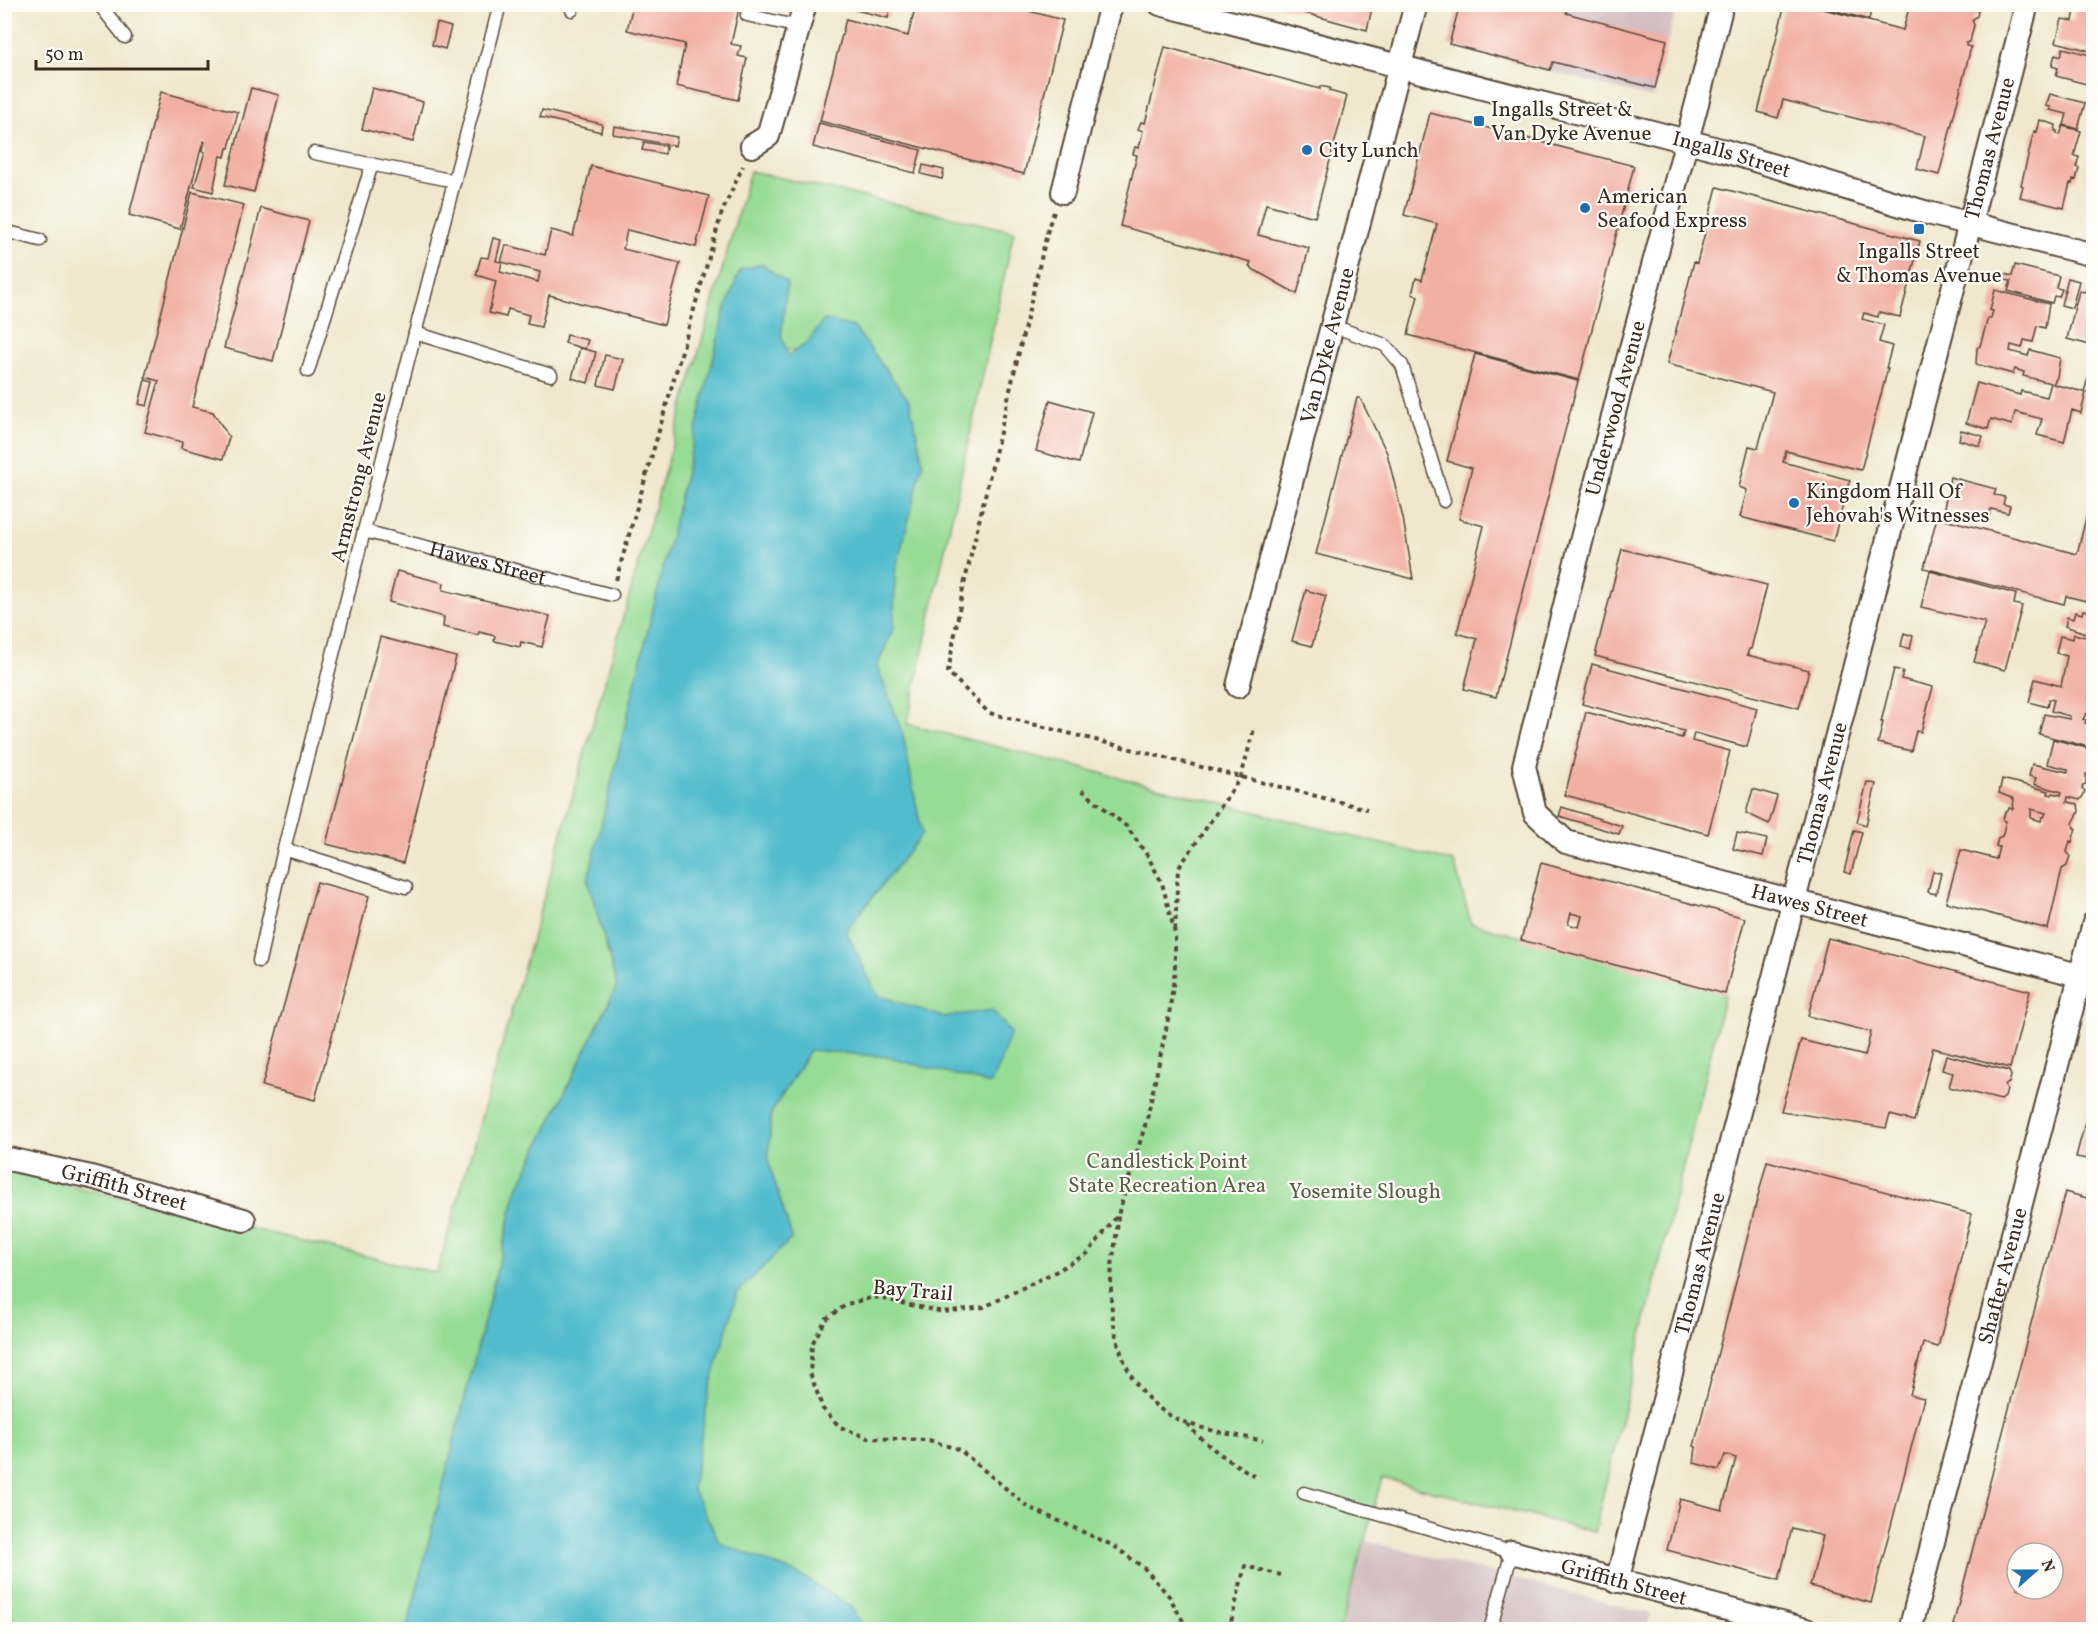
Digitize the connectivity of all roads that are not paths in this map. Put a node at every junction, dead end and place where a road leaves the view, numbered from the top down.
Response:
1 (99, 4) edge
2 (500, 4) edge
3 (750, 4) edge
4 (805, 4) edge
5 (1111, 4) edge
6 (1160, 4) edge
7 (1416, 4) edge
8 (1722, 4) edge
9 (2026, 4) edge
10 (799, 27) junction
11 (125, 37) dead end
12 (1400, 68) junction
13 (760, 141) road end
14 (1686, 142) junction
15 (314, 153) dead end
16 (372, 164) junction
17 (455, 181) junction
18 (1063, 192) road end
19 (1970, 223) junction
20 (4, 231) edge
21 (40, 240) dead end
22 (2094, 255) edge
23 (1333, 326) junction
24 (415, 333) junction
25 (308, 371) dead end
26 (551, 375) dead end
27 (1444, 501) dead end
28 (364, 531) junction
29 (612, 595) road end
30 (1238, 686) dead end
31 (1535, 813) joint
32 (284, 849) junction
33 (406, 887) dead end
34 (1794, 902) junction
35 (2094, 923) edge
36 (259, 961) dead end
37 (2087, 978) edge
38 (4, 1158) edge
39 (244, 1220) dead end
40 (1304, 1493) dead end
41 (1512, 1552) junction
42 (1617, 1581) junction
43 (1490, 1629) edge
44 (1806, 1629) edge
45 (1910, 1629) edge

1 - 11 lane
2 - 17 lane, Armstrong Avenue
3 - 10 lane
4 - 10 street
5 - 18 street
6 - 12 street, Ingalls Street
7 - 12 street, Van Dyke Avenue
8 - 14 street, Underwood Avenue
9 - 19 street, Thomas Avenue
10 - 13 street
12 - 14 street, Ingalls Street
12 - 23 street, Van Dyke Avenue
14 - 19 street, Ingalls Street
14 - 31 street, Underwood Avenue
15 - 16 lane
16 - 17 lane
16 - 25 lane
17 - 24 lane, Armstrong Avenue
19 - 22 street, Ingalls Street
19 - 34 street, Thomas Avenue
20 - 21 lane
23 - 27 lane
23 - 30 street, Van Dyke Avenue
24 - 26 lane
24 - 28 lane, Armstrong Avenue
28 - 29 lane, Hawes Street
28 - 32 lane, Armstrong Avenue
31 - 34 street, Hawes Street
32 - 33 lane
32 - 36 lane, Armstrong Avenue
34 - 37 street, Hawes Street
34 - 42 street, Thomas Avenue
35 - 37 street, Shafter Avenue
37 - 45 street, Shafter Avenue
38 - 39 street, Griffith Street
40 - 41 lane
41 - 42 street, Griffith Street
41 - 43 lane
42 - 44 street, Griffith Street

